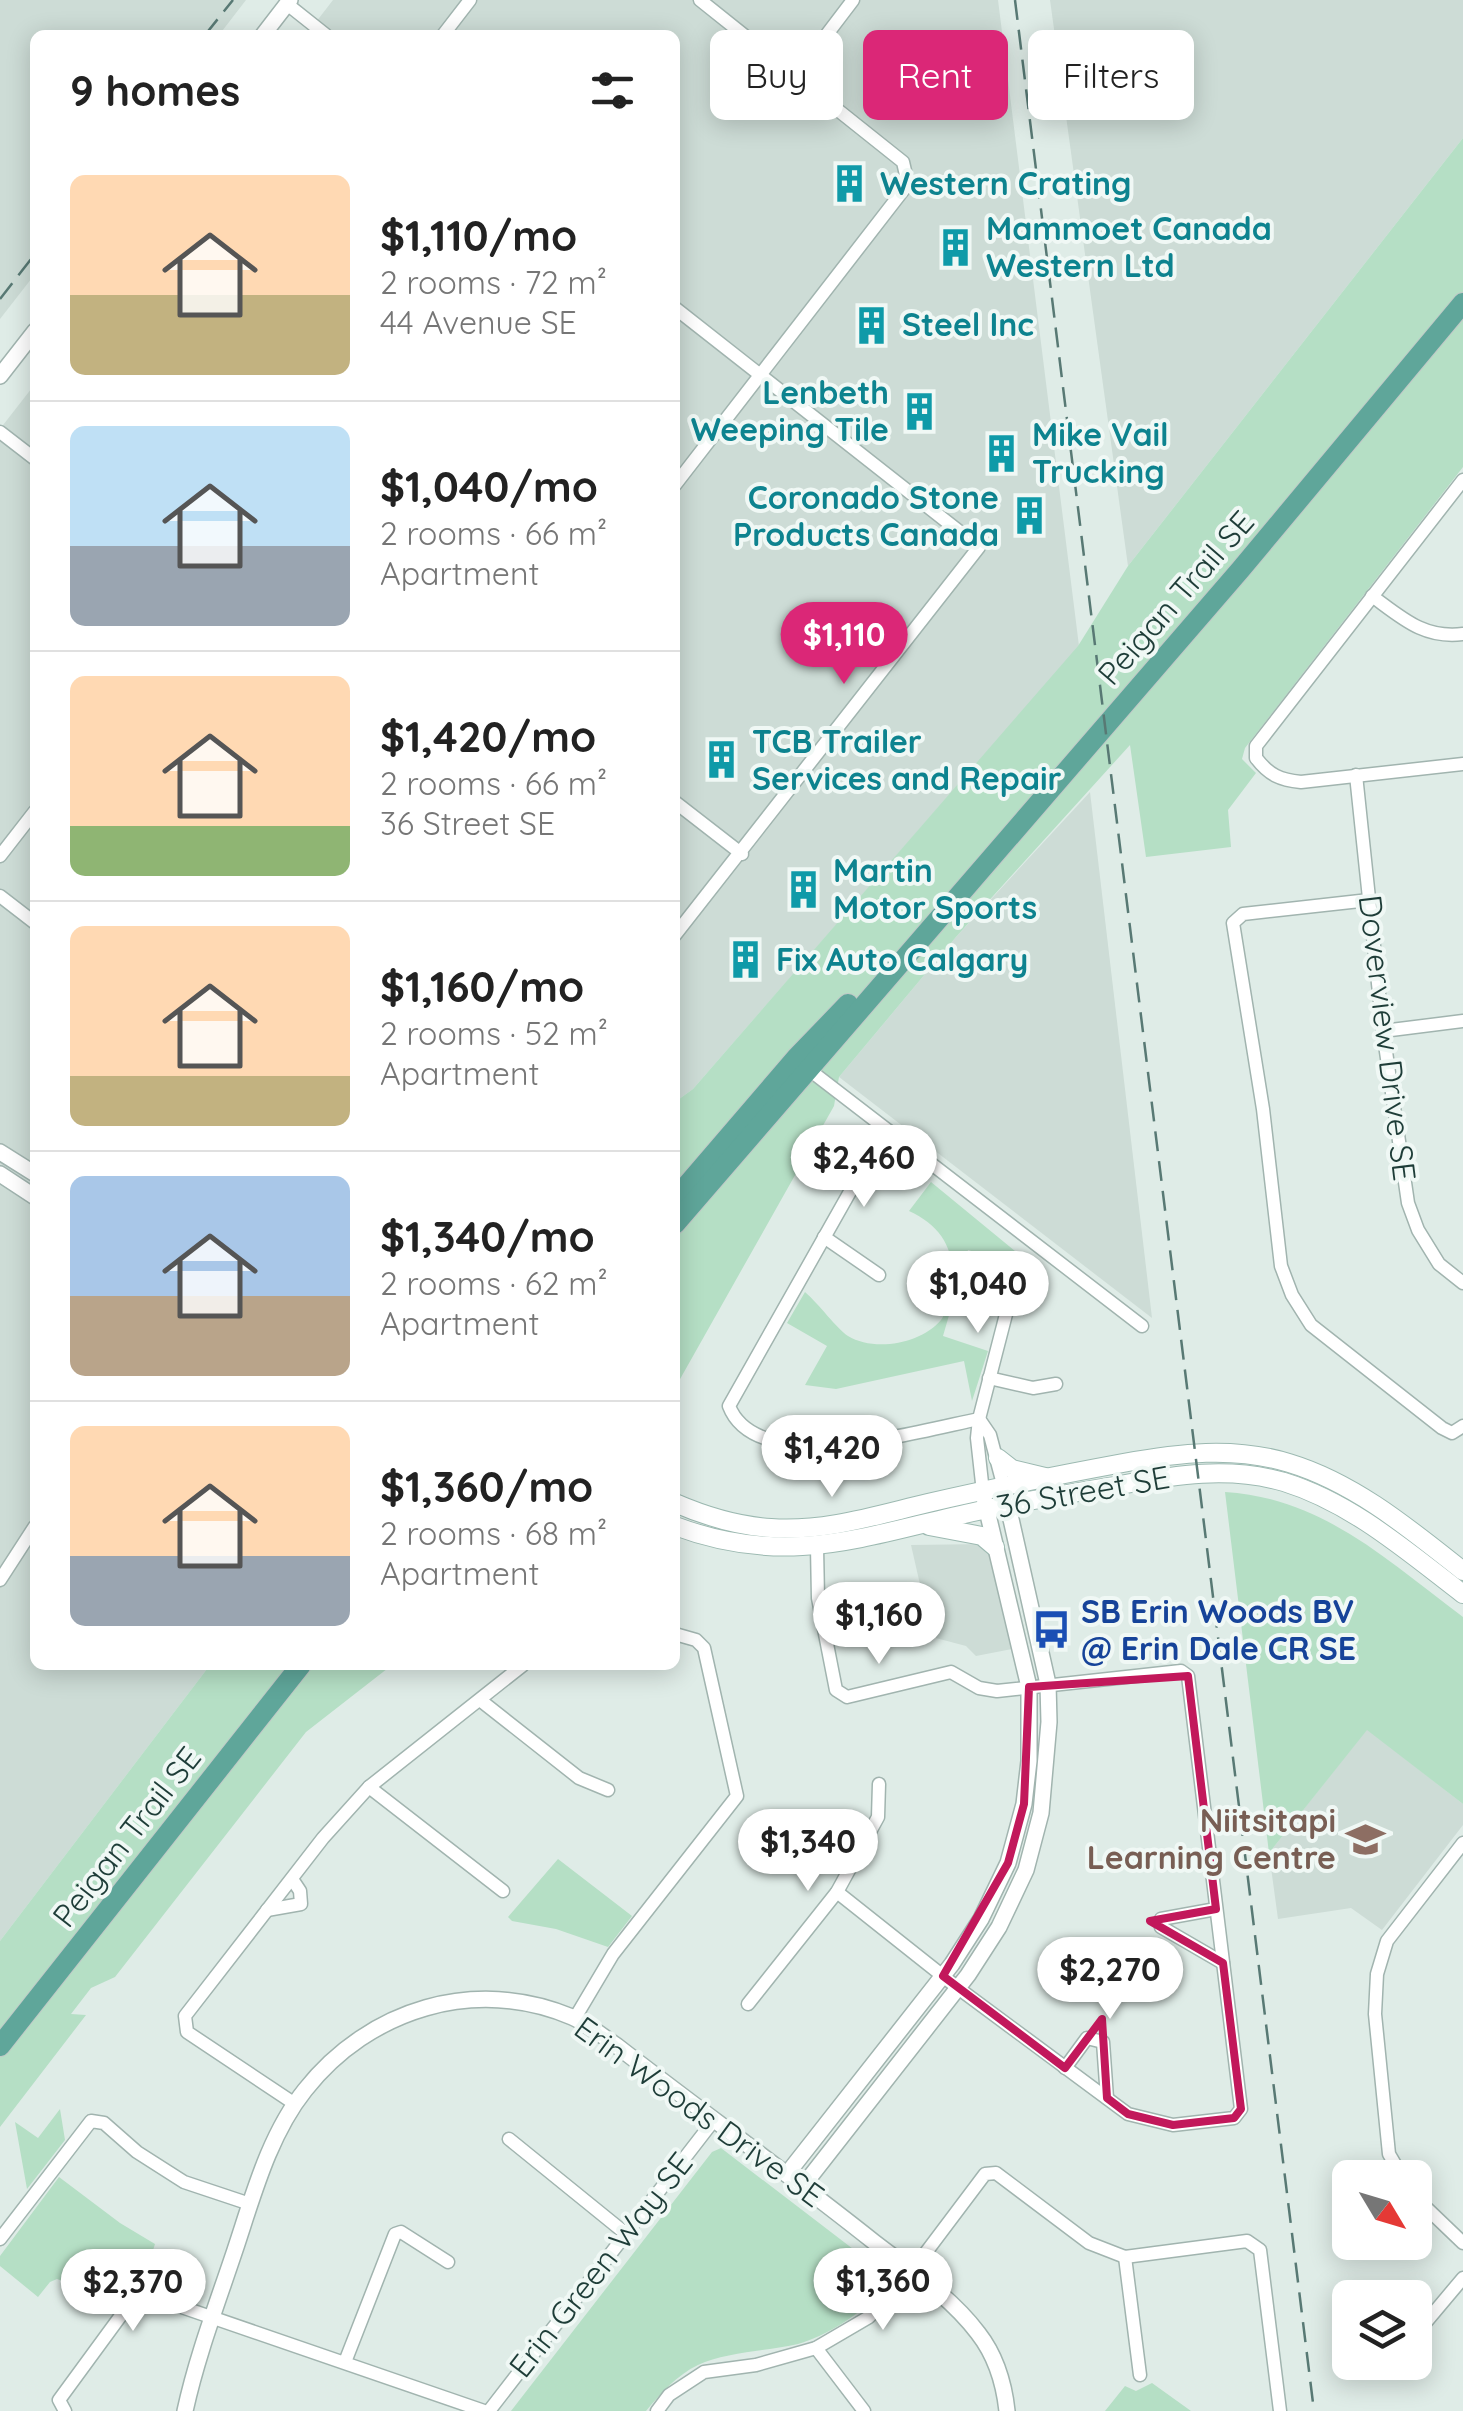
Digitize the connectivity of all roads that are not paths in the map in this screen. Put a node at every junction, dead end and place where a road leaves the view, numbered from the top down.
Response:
1 (470, 0) edge
2 (700, 0) edge
3 (853, 0) edge
4 (289, 2) edge
5 (267, 30) edge
6 (320, 30) edge
7 (447, 30) edge
8 (738, 30) edge
9 (830, 30) edge
10 (843, 113) edge
11 (1463, 303) edge
12 (680, 312) edge
13 (30, 337) edge
14 (760, 375) junction
15 (0, 376) edge
16 (0, 432) edge
17 (30, 455) edge
18 (680, 478) edge
19 (1463, 480) edge
20 (1372, 596) junction
21 (1463, 634) edge
22 (1463, 764) edge
23 (1356, 775) junction
24 (680, 806) edge
25 (30, 818) edge
26 (742, 854) junction
27 (0, 856) edge
28 (0, 896) edge
29 (1369, 900) junction
30 (30, 919) edge
31 (680, 929) edge
32 (1463, 1021) edge
33 (1383, 1030) junction
34 (802, 1064) junction
35 (0, 1152) edge
36 (873, 1160) dead end
37 (30, 1171) edge
38 (0, 1174) edge
39 (680, 1194) edge
40 (30, 1195) edge
41 (680, 1218) edge
42 (824, 1237) junction
43 (880, 1275) dead end
44 (1024, 1278) dead end
45 (1463, 1282) edge
46 (1142, 1326) dead end
47 (989, 1378) junction
48 (1056, 1384) dead end
49 (979, 1419) junction
50 (1463, 1426) edge
51 (998, 1458) junction
52 (1045, 1477) junction
53 (1006, 1497) junction
54 (985, 1501) junction
55 (680, 1506) edge
56 (923, 1525) junction
57 (680, 1528) edge
58 (30, 1534) edge
59 (817, 1547) junction
60 (995, 1547) junction
61 (1463, 1570) edge
62 (0, 1580) edge
63 (1463, 1594) edge
64 (680, 1635) edge
65 (297, 1670) edge
66 (517, 1670) edge
67 (1048, 1684) junction
68 (1029, 1687) junction
69 (480, 1700) junction
70 (879, 1784) dead end
71 (369, 1787) junction
72 (608, 1790) dead end
73 (1463, 1842) edge
74 (292, 1879) junction
75 (503, 1891) dead end
76 (837, 1892) junction
77 (1216, 1909) junction
78 (267, 1910) junction
79 (1223, 1963) junction
80 (943, 1976) junction
81 (958, 1988) junction
82 (748, 2004) dead end
83 (575, 2018) junction
84 (0, 2046) edge
85 (1064, 2068) junction
86 (1107, 2098) junction
87 (295, 2104) junction
88 (714, 2120) junction
89 (509, 2138) dead end
90 (1392, 2160) edge
91 (787, 2174) junction
92 (802, 2186) junction
93 (250, 2204) junction
94 (1432, 2216) edge
95 (625, 2233) junction
96 (0, 2239) edge
97 (1463, 2243) edge
98 (1125, 2257) junction
99 (448, 2262) dead end
100 (912, 2272) junction
101 (1463, 2278) edge
102 (212, 2315) junction
103 (1432, 2315) edge
104 (816, 2348) junction
105 (345, 2362) junction
106 (1140, 2376) dead end
107 (65, 2411) edge
108 (185, 2411) edge
109 (486, 2411) edge
110 (656, 2411) edge
111 (864, 2411) edge
112 (1007, 2411) edge
113 (1280, 2411) edge

1 - 7 street
2 - 8 street
3 - 9 street
4 - 5 street
4 - 6 street
10 - 14 street
11 - 34 main road, Peigan Trail SE
12 - 14 street
13 - 15 street
14 - 18 street
14 - 26 street
16 - 17 street
19 - 20 street
20 - 21 street
20 - 23 street
22 - 23 street
23 - 29 street, Doverview Drive SE
24 - 26 street
25 - 27 street
26 - 31 street
28 - 30 street
29 - 33 street, Doverview Drive SE
29 - 50 street
32 - 33 street
33 - 45 street, Doverview Drive SE
34 - 39 main road, Peigan Trail SE
34 - 41 main road, Peigan Trail SE
34 - 46 street
35 - 37 street
36 - 42 street
38 - 40 street
42 - 43 street
42 - 49 street
44 - 47 street
47 - 48 street
47 - 49 street
49 - 51 street
49 - 54 street
51 - 52 main road
51 - 53 street
52 - 53 main road, 36 Street SE
52 - 61 main road, 36 Street SE
53 - 54 main road, 36 Street SE
53 - 63 main road, 36 Street SE
53 - 67 street
54 - 55 main road, 36 Street SE
54 - 56 main road, 36 Street SE
54 - 60 street
56 - 59 main road, 36 Street SE
56 - 60 main road
57 - 59 main road, 36 Street SE
58 - 62 street
59 - 68 street
60 - 68 street
64 - 83 street
65 - 84 main road, Peigan Trail SE
66 - 69 street
67 - 68 street
67 - 77 street
67 - 81 street
68 - 80 street
69 - 71 street
69 - 72 street
70 - 76 street
71 - 74 street
71 - 75 street
73 - 90 street
74 - 78 street
74 - 78 street
76 - 80 street
76 - 82 street
77 - 79 street
77 - 79 street
78 - 87 street
79 - 86 street
80 - 81 street
80 - 91 street
81 - 85 street
81 - 92 street
83 - 87 street, Erin Woods Drive SE
83 - 88 street, Erin Woods Drive SE
85 - 86 street
85 - 86 street
87 - 93 street, Erin Woods Drive SE
88 - 91 street, Erin Woods Drive SE
88 - 95 street, Erin Green Way SE
89 - 95 street
91 - 92 street, Erin Woods Drive SE
92 - 100 street, Erin Woods Drive SE
93 - 96 street
93 - 102 street, Erin Woods Drive SE
94 - 97 street
95 - 109 street, Erin Green Way SE
98 - 100 street
98 - 106 street
98 - 113 street
99 - 105 street
100 - 104 street
100 - 112 street, Erin Woods Drive SE
101 - 103 street
102 - 105 street, Erin Green Way SE
102 - 107 street, Erin Green Way SE
102 - 108 street, Erin Woods Drive SE
104 - 110 street
104 - 111 street
105 - 109 street, Erin Green Way SE

